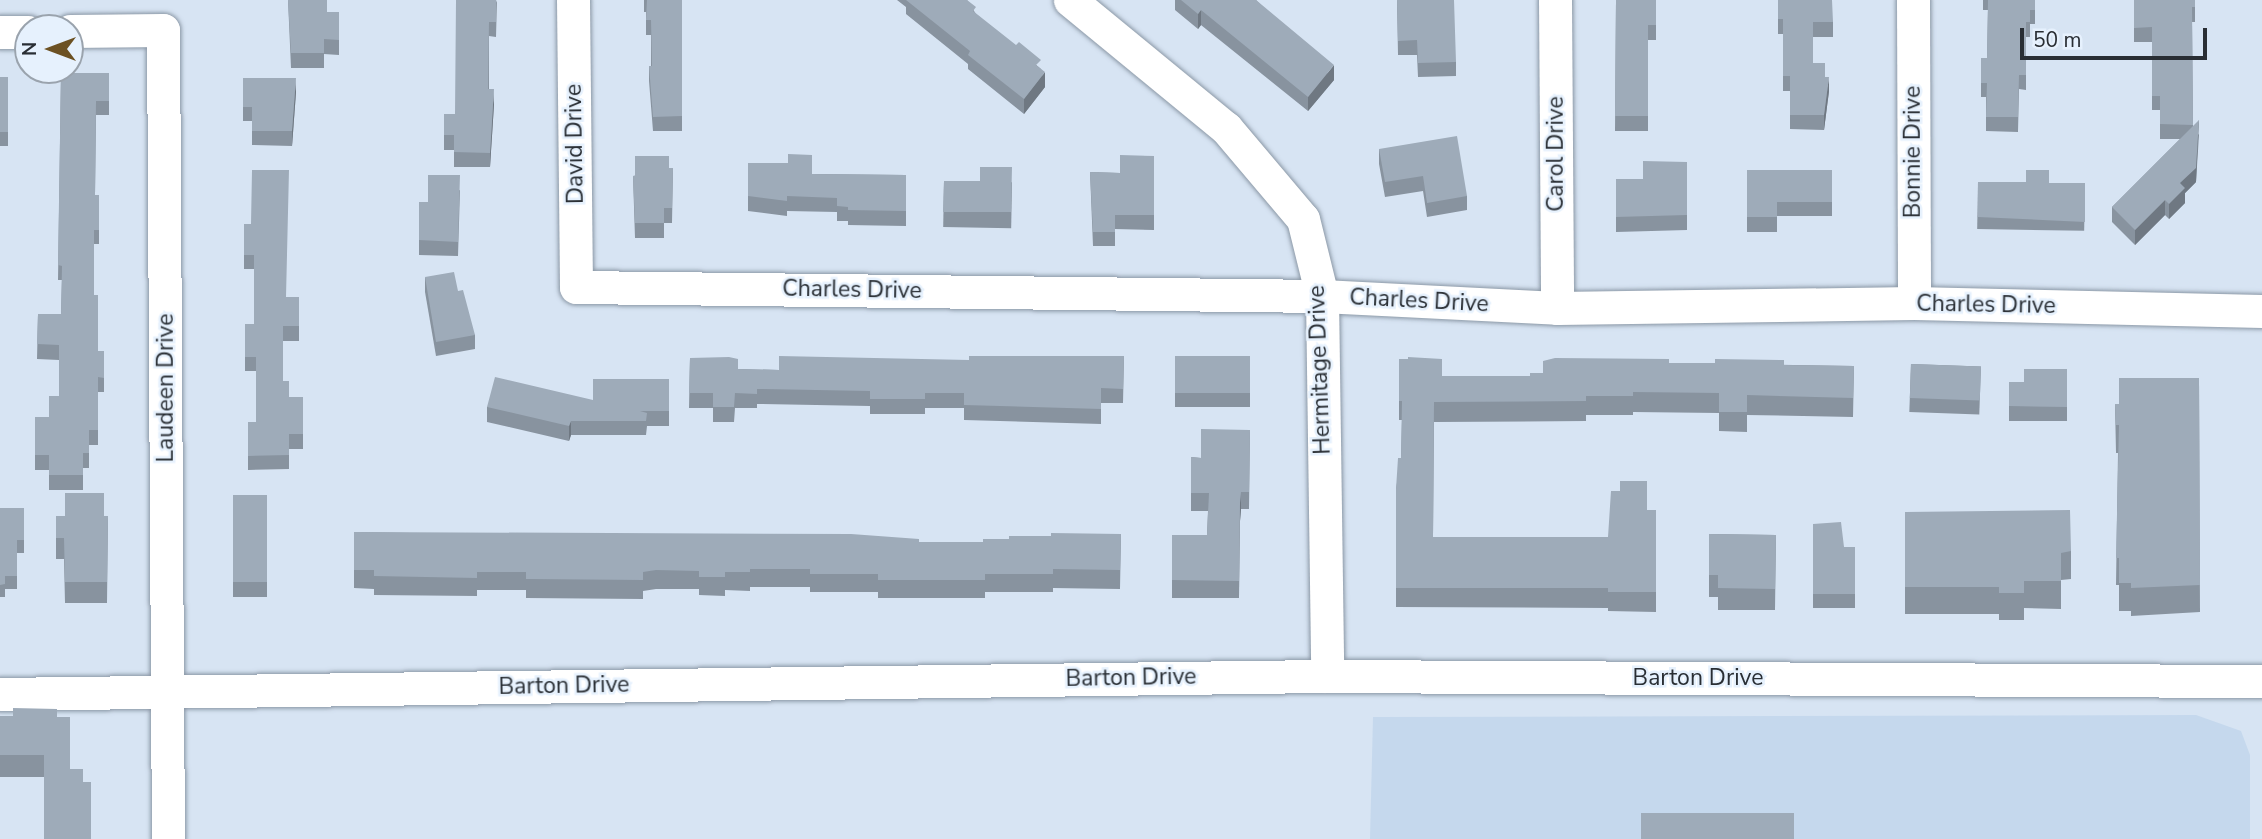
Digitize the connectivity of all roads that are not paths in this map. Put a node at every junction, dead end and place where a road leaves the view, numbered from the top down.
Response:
1 (573, 0) edge
2 (1070, 0) edge
3 (1555, 0) edge
4 (1913, 0) edge
5 (84, 31) edge
6 (576, 287) joint
7 (1322, 296) junction
8 (1913, 303) junction
9 (1557, 308) junction
10 (2262, 311) edge
11 (1328, 676) junction
12 (2262, 681) edge
13 (168, 692) junction
14 (0, 694) edge
15 (168, 839) edge

1 - 6 street, David Drive
2 - 7 street, Hermitage Drive
3 - 9 street, Carol Drive
4 - 8 street, Bonnie Drive
5 - 13 street, Laudeen Drive
6 - 7 street, Charles Drive
7 - 9 street, Charles Drive
7 - 11 street, Hermitage Drive
8 - 9 street, Charles Drive
8 - 10 street, Charles Drive
11 - 12 street, Barton Drive
11 - 13 street, Barton Drive
13 - 14 street, Barton Drive
13 - 15 street, Laudeen Drive

